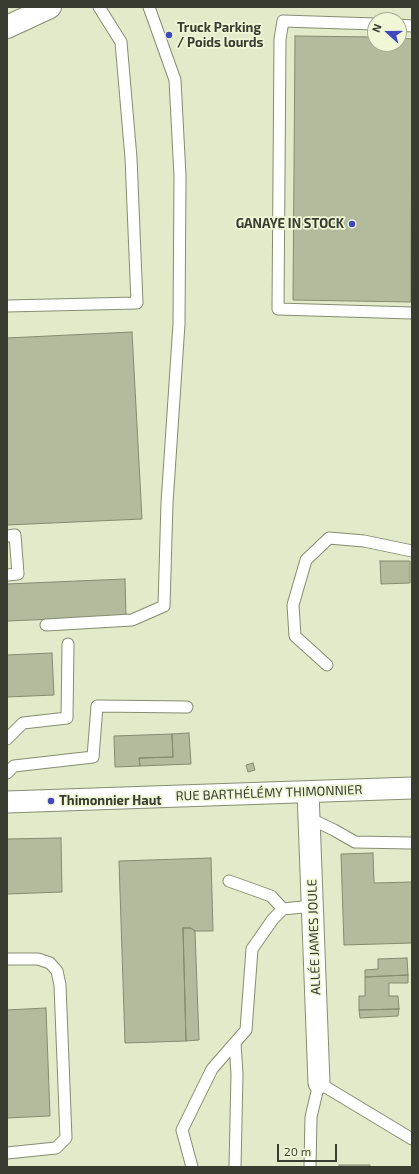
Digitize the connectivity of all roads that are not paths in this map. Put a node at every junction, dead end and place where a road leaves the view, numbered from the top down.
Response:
1 (50, 7) edge
2 (99, 7) edge
3 (149, 7) edge
4 (367, 24) edge
5 (7, 27) edge
6 (7, 306) edge
7 (412, 313) edge
8 (7, 536) edge
9 (412, 551) edge
10 (7, 575) edge
11 (46, 625) dead end
12 (68, 644) dead end
13 (327, 665) dead end
14 (187, 707) dead end
15 (7, 739) edge
16 (7, 773) edge
17 (412, 788) edge
18 (308, 792) junction
19 (7, 802) edge
20 (309, 818) junction
21 (412, 844) edge
22 (229, 881) dead end
23 (313, 906) junction
24 (283, 909) junction
25 (7, 959) edge
26 (235, 1043) junction
27 (319, 1083) junction
28 (412, 1139) edge
29 (7, 1153) edge
30 (192, 1167) edge
31 (235, 1167) edge
32 (310, 1167) edge

1 - 5 street
2 - 6 lane
3 - 11 lane
4 - 7 lane
8 - 10 lane
9 - 13 lane
12 - 15 lane
14 - 16 lane
17 - 18 street, RUE BARTHÉLÉMY THIMONNIER
18 - 19 street, RUE BARTHÉLÉMY THIMONNIER
18 - 20 street, ALLÉE JAMES JOULE
20 - 21 lane
20 - 23 street, ALLÉE JAMES JOULE
22 - 24 lane
23 - 24 lane
23 - 27 street, ALLÉE JAMES JOULE
24 - 26 lane
25 - 29 lane
26 - 30 lane
26 - 31 lane
27 - 28 lane
27 - 32 lane

